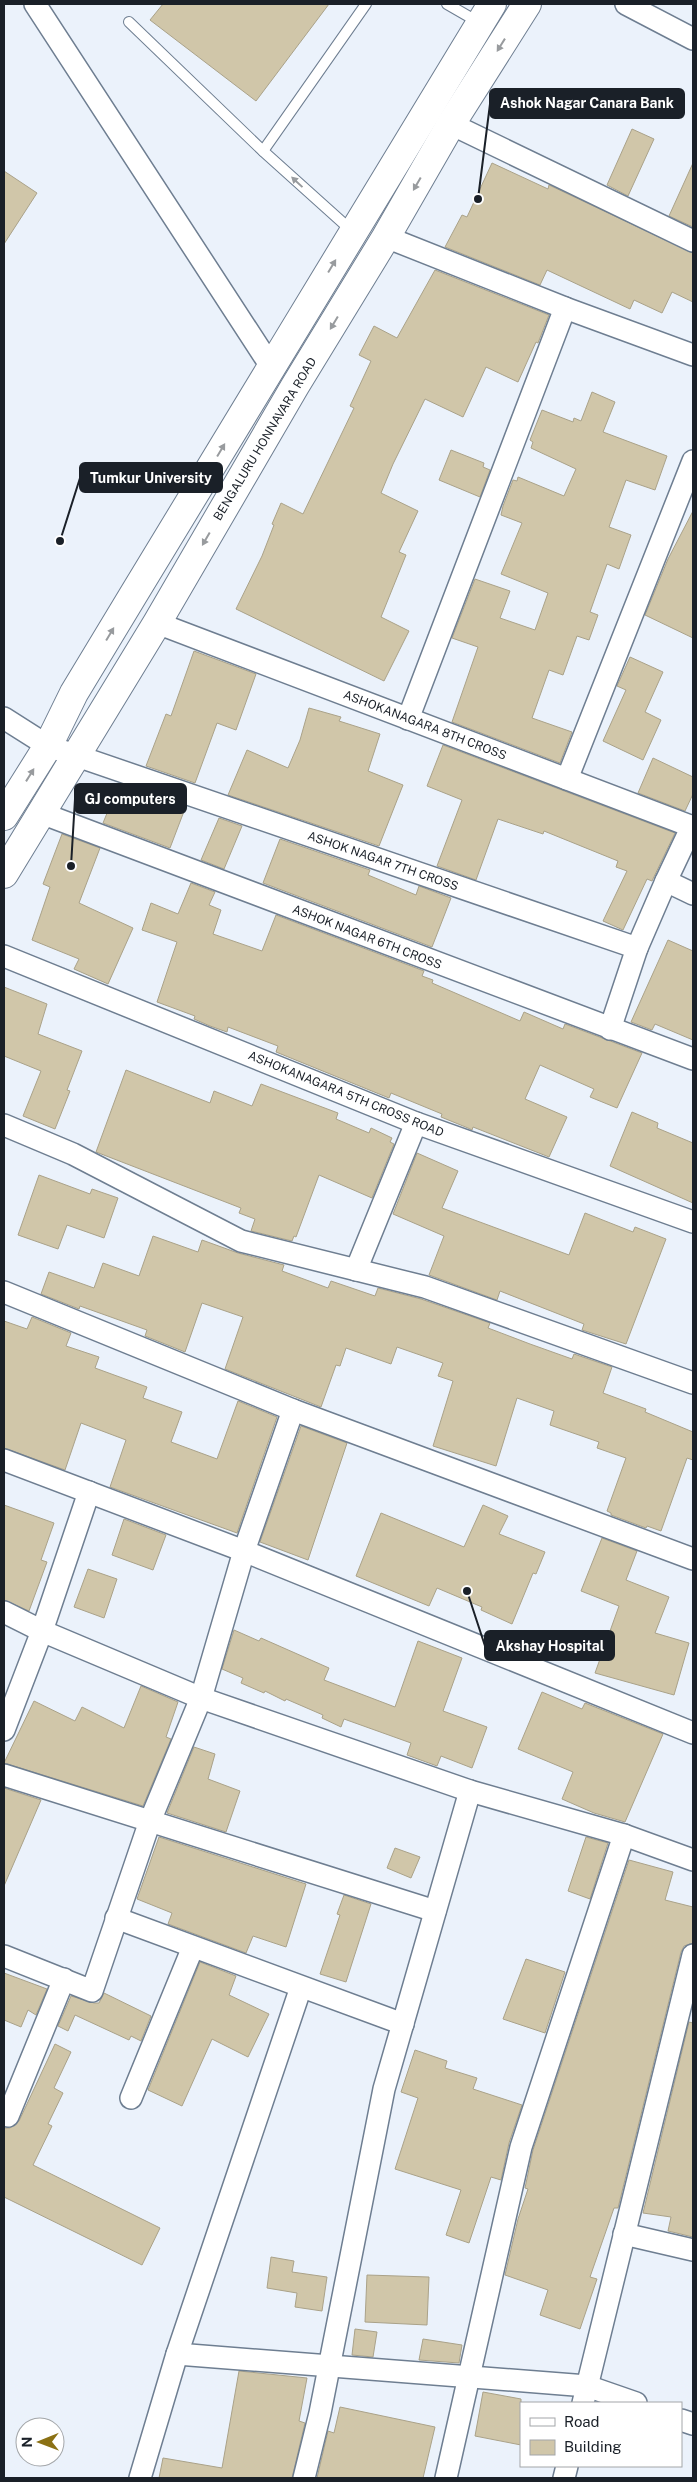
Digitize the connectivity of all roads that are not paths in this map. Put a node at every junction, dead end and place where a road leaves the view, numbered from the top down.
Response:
1 (35, 4) edge
2 (366, 4) edge
3 (448, 4) edge
4 (527, 4) edge
5 (626, 4) edge
6 (486, 13) edge
7 (129, 22) dead end
8 (693, 39) edge
9 (451, 124) junction
10 (263, 151) junction
11 (353, 232) junction
12 (386, 237) junction
13 (693, 241) edge
14 (565, 308) junction
15 (693, 354) edge
16 (272, 368) junction
17 (693, 461) edge
18 (157, 623) junction
19 (4, 718) edge
20 (408, 719) junction
21 (48, 746) junction
22 (76, 755) junction
23 (566, 779) junction
24 (41, 813) junction
25 (4, 816) edge
26 (693, 827) edge
27 (4, 874) edge
28 (666, 881) junction
29 (693, 894) edge
30 (637, 948) junction
31 (4, 956) edge
32 (610, 1029) junction
33 (693, 1059) edge
34 (416, 1124) junction
35 (4, 1125) edge
36 (693, 1222) edge
37 (356, 1270) junction
38 (4, 1292) edge
39 (693, 1383) edge
40 (293, 1410) junction
41 (4, 1460) edge
42 (89, 1492) junction
43 (244, 1552) junction
44 (693, 1558) edge
45 (4, 1612) edge
46 (42, 1631) junction
47 (201, 1698) junction
48 (4, 1730) edge
49 (693, 1733) edge
50 (4, 1775) edge
51 (470, 1791) junction
52 (150, 1821) junction
53 (624, 1835) junction
54 (693, 1860) edge
55 (435, 1911) junction
56 (116, 1918) junction
57 (193, 1947) junction
58 (693, 1955) edge
59 (4, 1956) edge
60 (64, 1979) junction
61 (301, 1987) junction
62 (403, 2024) junction
63 (131, 2098) dead end
64 (8, 2116) dead end
65 (624, 2234) junction
66 (693, 2250) edge
67 (177, 2354) junction
68 (328, 2366) junction
69 (470, 2375) junction
70 (585, 2394) edge
71 (630, 2402) edge
72 (140, 2478) edge
73 (304, 2478) edge
74 (446, 2478) edge

1 - 16 street
2 - 10 lane
3 - 6 lane
4 -> 9 main road, BENGALURU HONNAVARA ROAD
5 - 8 street
6 - 11 main road
7 - 10 lane
9 -> 12 main road, BENGALURU HONNAVARA ROAD
9 - 13 street
11 -> 10 lane
16 -> 11 main road
12 - 14 street
12 -> 18 main road, BENGALURU HONNAVARA ROAD
14 - 15 street
14 - 20 street
21 -> 16 main road
17 - 23 street
18 - 20 street, ASHOKANAGARA 8TH CROSS
18 - 22 main road, BENGALURU HONNAVARA ROAD
19 - 21 street, ASHOK NAGAR 7TH CROSS
20 - 23 street, ASHOKANAGARA 8TH CROSS
21 - 22 street, ASHOK NAGAR 7TH CROSS
25 -> 21 main road
22 - 24 main road, BENGALURU HONNAVARA ROAD
22 - 30 street, ASHOK NAGAR 7TH CROSS
23 - 26 street, ASHOKANAGARA 8TH CROSS
24 - 27 main road, BENGALURU HONNAVARA ROAD
24 - 32 street, ASHOK NAGAR 6TH CROSS
26 - 28 street
28 - 29 street
28 - 30 street
30 - 32 street
31 - 34 street, ASHOKANAGARA 5TH CROSS ROAD
32 - 33 street, ASHOK NAGAR 6TH CROSS
34 - 36 street, ASHOKANAGARA 5TH CROSS ROAD
34 - 37 street
35 - 37 street
37 - 39 street
38 - 40 street
40 - 43 street
40 - 44 street
41 - 42 street
42 - 43 street
42 - 46 street
43 - 47 street
43 - 49 street
45 - 46 street
46 - 47 street
46 - 48 street
47 - 51 street
47 - 52 street
50 - 52 street
51 - 53 street
51 - 55 street
52 - 55 street
52 - 56 street
53 - 54 street
53 - 69 street
55 - 62 street
56 - 57 street
56 - 60 street
57 - 61 street
57 - 63 street
58 - 65 street
59 - 60 street
60 - 64 street
61 - 62 street
61 - 67 street
62 - 68 street
65 - 66 street
65 - 70 street
67 - 68 street
67 - 72 street
68 - 69 street
68 - 73 street
69 - 70 street
69 - 74 street
70 - 71 street

